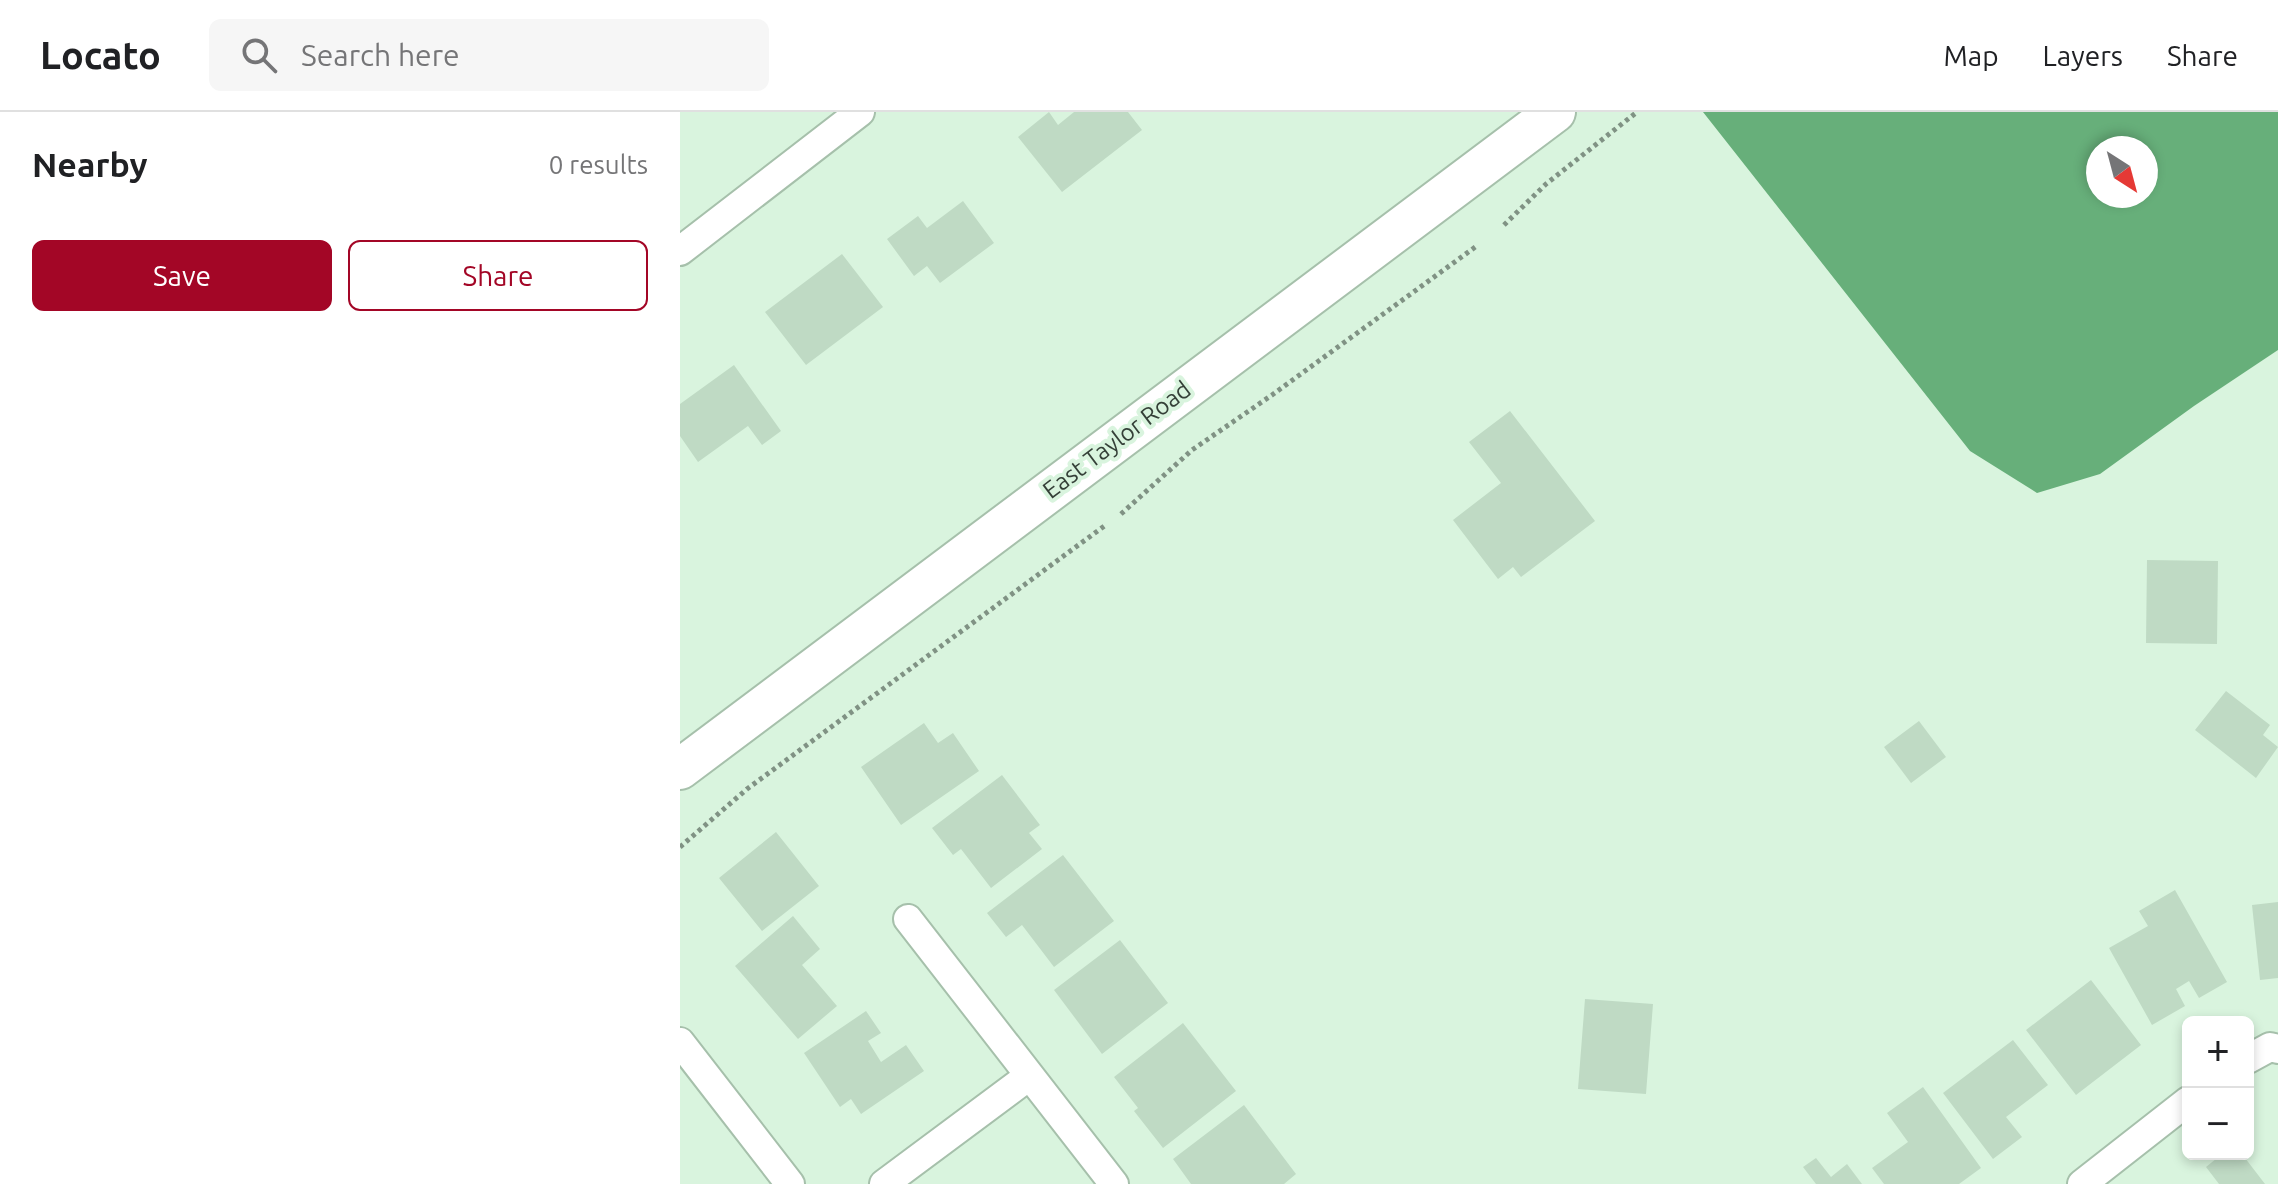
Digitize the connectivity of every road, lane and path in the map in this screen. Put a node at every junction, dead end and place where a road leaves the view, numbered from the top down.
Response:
1 (860, 112) edge
2 (1555, 112) edge
3 (1637, 112) edge
4 (1504, 225) dead end
5 (1478, 245) dead end
6 (680, 251) edge
7 (1121, 514) dead end
8 (1107, 524) dead end
9 (680, 769) edge
10 (680, 847) edge
11 (908, 919) dead end
12 (680, 1042) edge
13 (2278, 1049) edge
14 (2254, 1056) edge
15 (1029, 1076) junction
16 (2182, 1106) edge
17 (790, 1184) edge
18 (884, 1184) edge
19 (1114, 1184) edge
20 (2082, 1184) edge

1 - 6 street
2 - 9 main road, East Taylor Road
3 - 4 path
5 - 7 path
8 - 10 path
11 - 15 street
12 - 17 street
13 - 14 street
15 - 18 street
15 - 19 street
16 - 20 street

